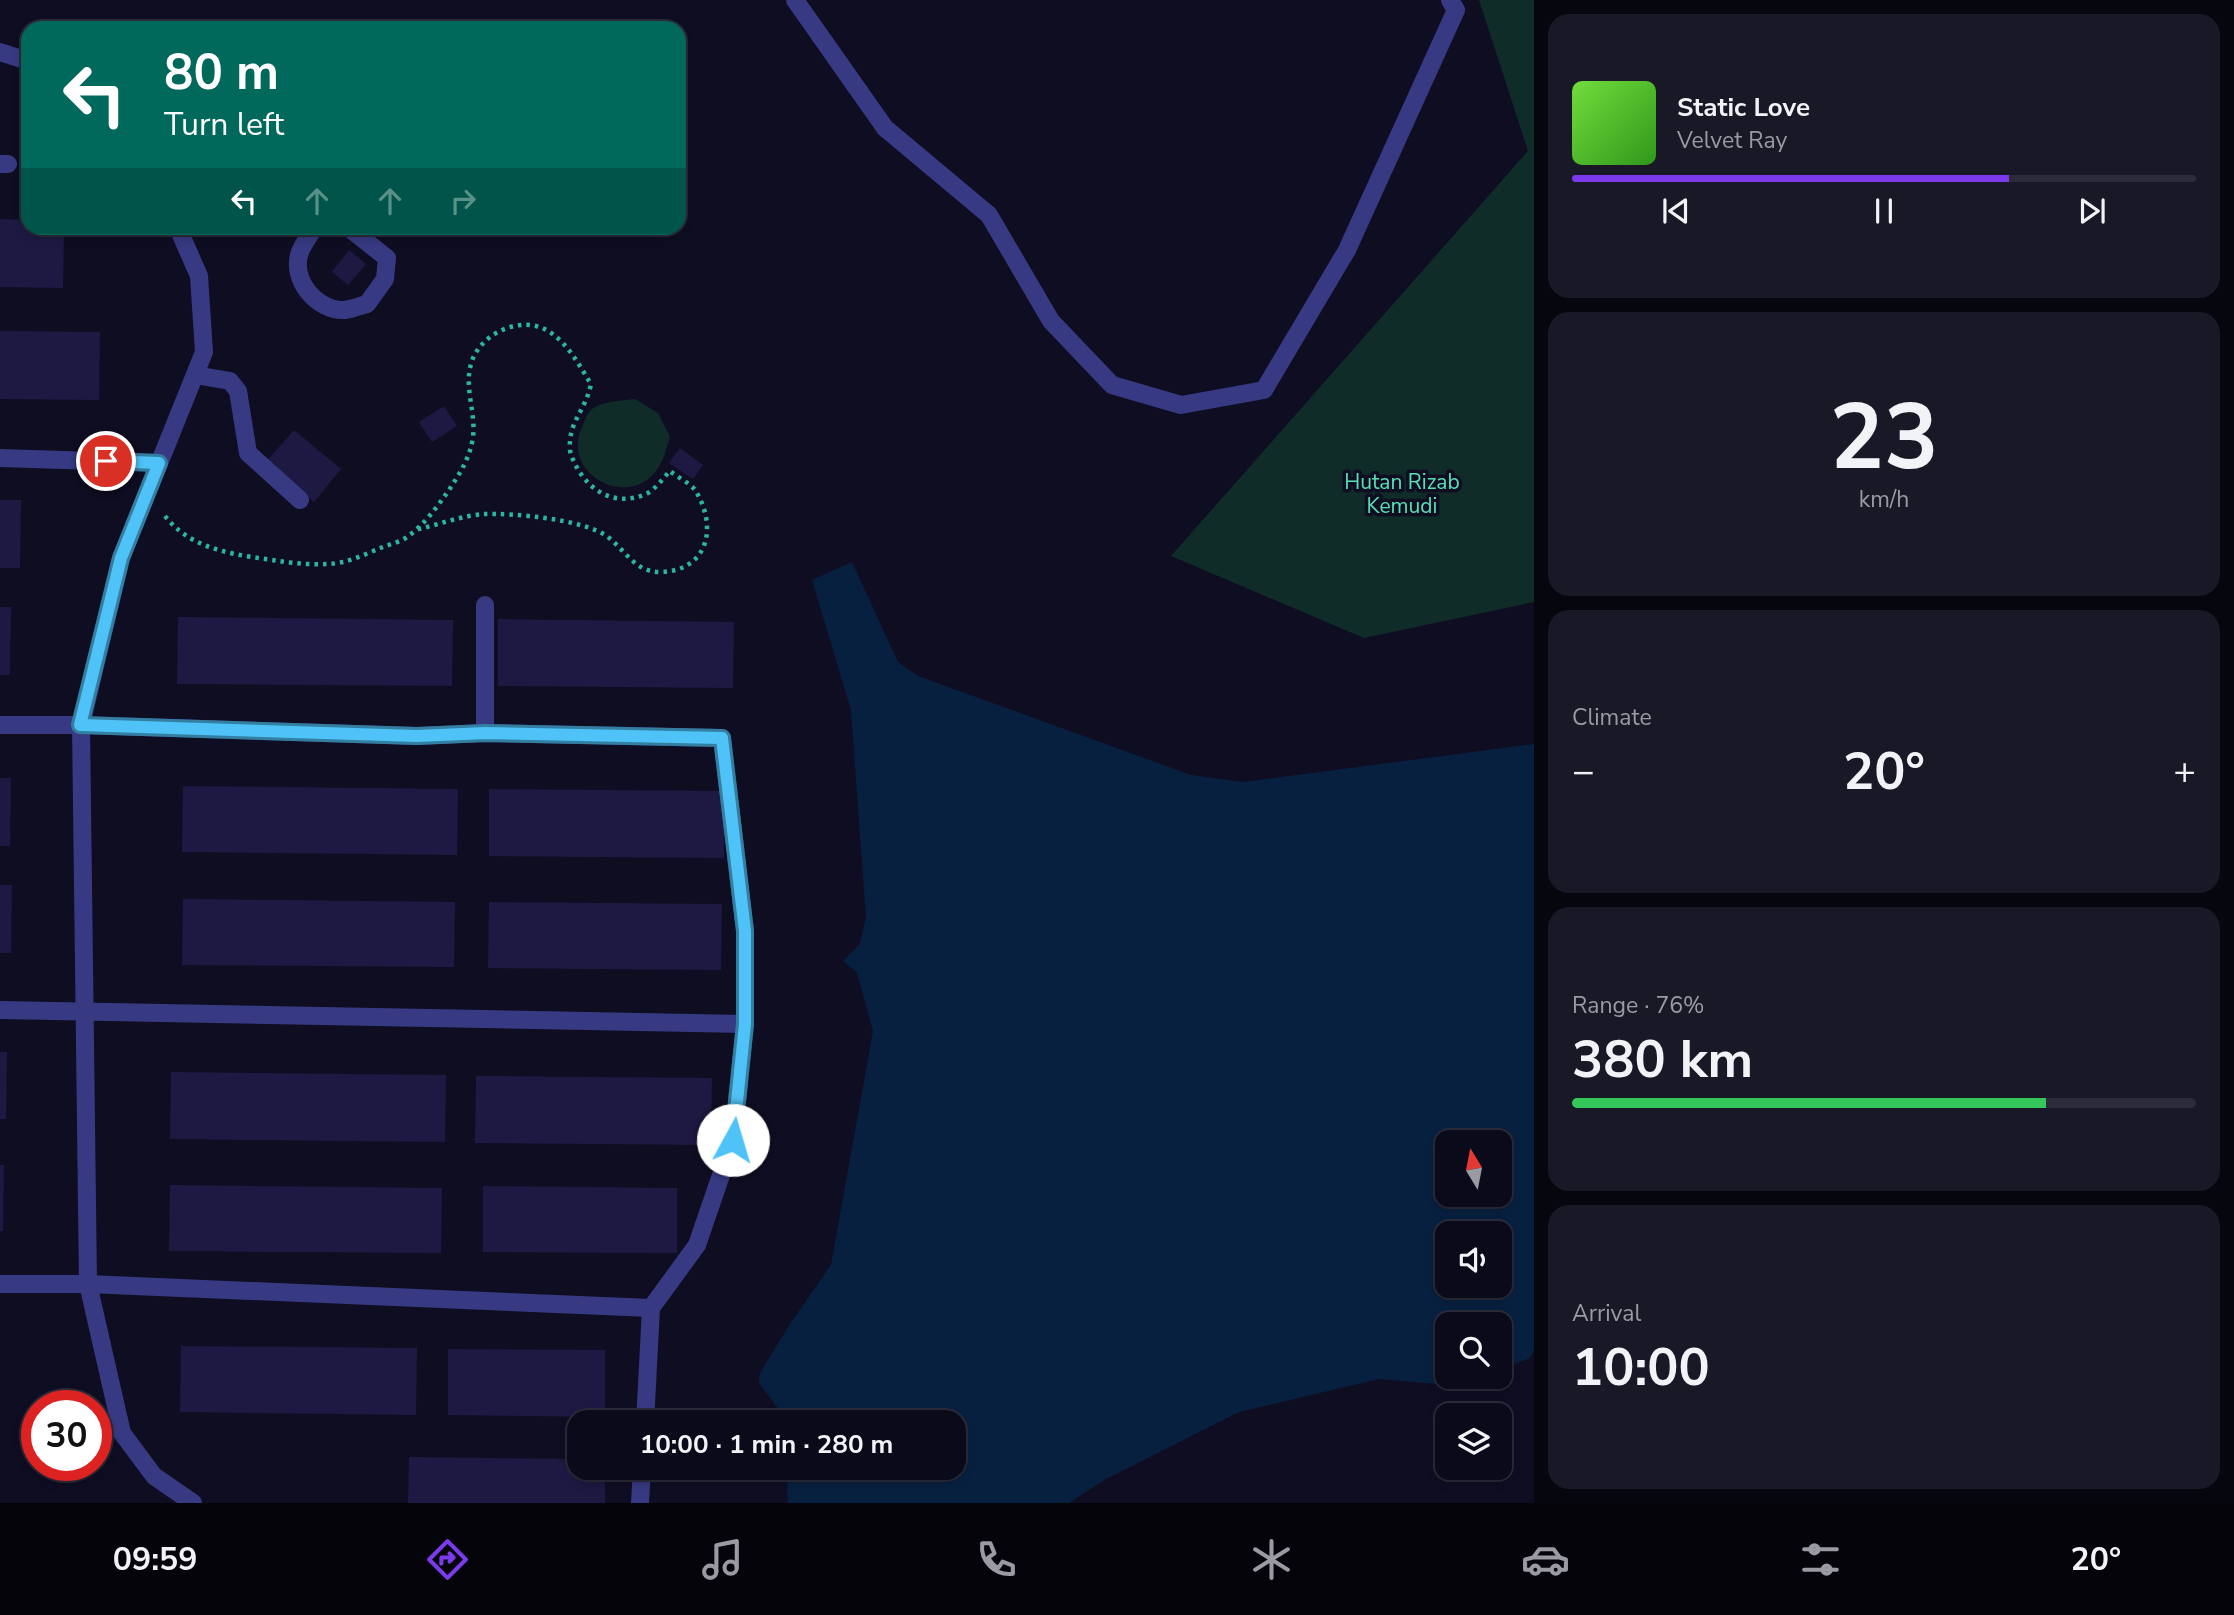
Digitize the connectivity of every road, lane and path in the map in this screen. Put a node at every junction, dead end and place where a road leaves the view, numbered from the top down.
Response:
1 (795, 0) edge
2 (1450, 0) edge
3 (0, 51) edge
4 (21, 58) edge
5 (181, 235) edge
6 (310, 235) edge
7 (358, 235) edge
8 (195, 375) junction
9 (0, 458) edge
10 (159, 463) junction
11 (147, 493) junction
12 (300, 500) dead end
13 (415, 530) junction
14 (485, 605) dead end
15 (0, 725) edge
16 (80, 725) junction
17 (485, 733) junction
18 (0, 1010) edge
19 (85, 1011) junction
20 (745, 1024) junction
21 (0, 1284) edge
22 (88, 1284) junction
23 (652, 1308) junction
24 (646, 1410) edge
25 (641, 1480) edge
26 (193, 1503) edge
27 (640, 1503) edge

1 - 2 street
3 - 4 street
5 - 8 street
6 - 7 street
8 - 10 street
8 - 12 street
9 - 10 street
10 - 11 street
11 - 13 path
11 - 16 street
13 - 13 path
14 - 17 street
15 - 16 street
16 - 17 street
16 - 19 street
17 - 20 street
18 - 19 street
19 - 20 street
19 - 22 street
20 - 23 street
21 - 22 street
22 - 23 street
22 - 26 street
23 - 24 street
25 - 27 street

